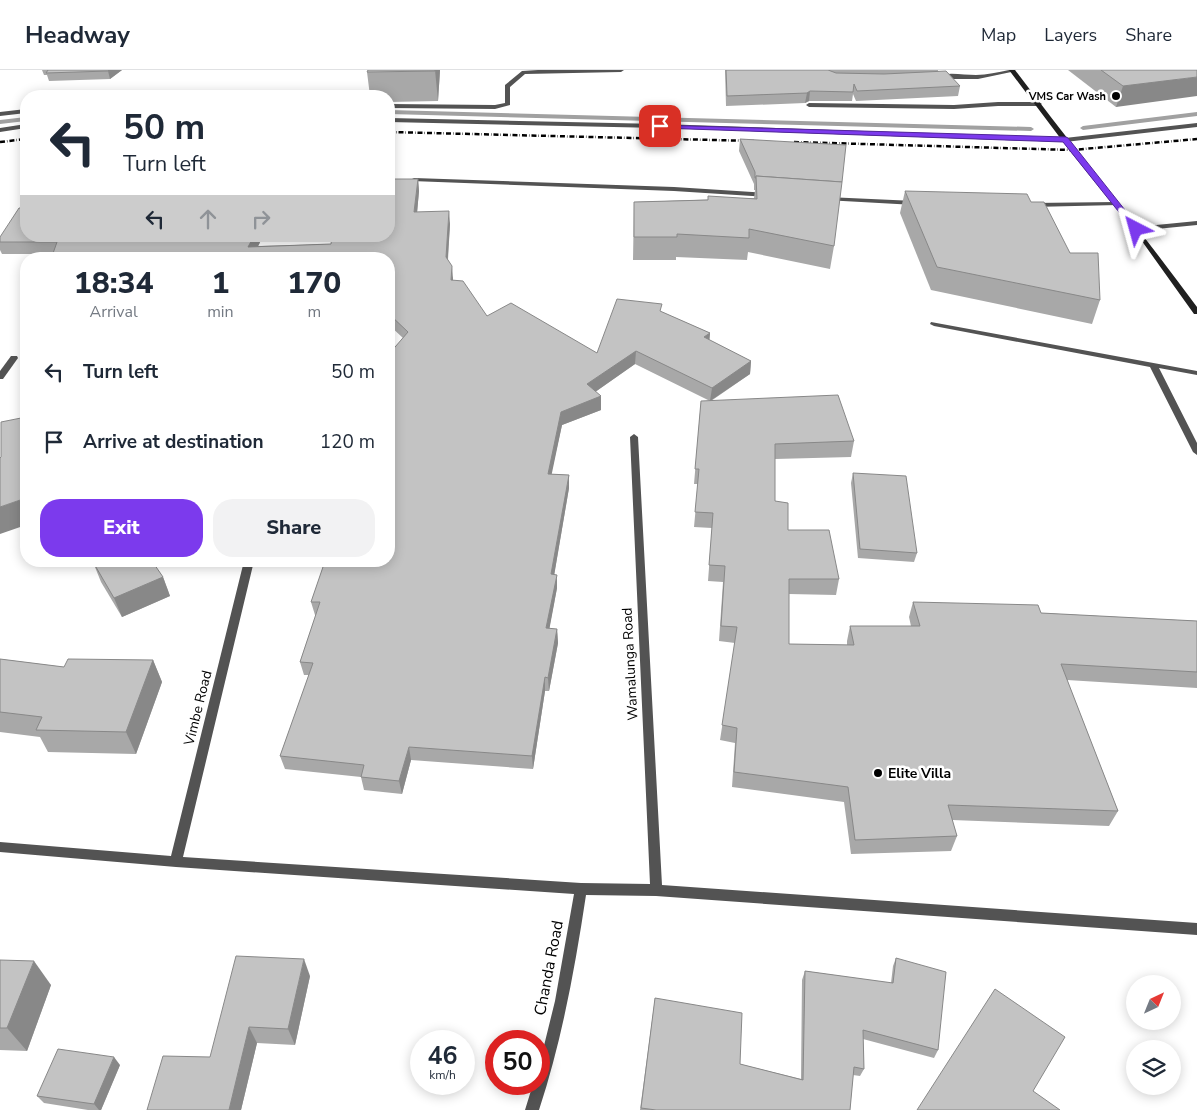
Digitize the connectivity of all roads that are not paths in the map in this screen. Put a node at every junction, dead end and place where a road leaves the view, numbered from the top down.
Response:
1 (622, 70) edge
2 (1012, 70) edge
3 (935, 78) edge
4 (1039, 104) junction
5 (809, 105) edge
6 (395, 106) edge
7 (20, 112) edge
8 (0, 114) edge
9 (395, 120) edge
10 (1197, 125) edge
11 (20, 127) edge
12 (0, 130) edge
13 (1066, 140) junction
14 (414, 180) edge
15 (772, 196) edge
16 (820, 199) edge
17 (926, 203) edge
18 (1116, 204) junction
19 (1022, 205) edge
20 (1197, 223) edge
21 (1136, 229) junction
22 (1197, 312) edge
23 (934, 324) dead end
24 (14, 358) dead end
25 (1153, 365) junction
26 (1197, 373) edge
27 (0, 377) edge
28 (634, 437) dead end
29 (1197, 452) edge
30 (248, 567) edge
31 (0, 847) edge
32 (176, 862) junction
33 (581, 889) junction
34 (656, 890) junction
35 (1197, 929) edge
36 (532, 1110) edge

1 - 6 street
2 - 3 street
2 - 4 main road
4 - 5 street
4 - 13 main road
7 - 8 street
9 - 13 street
10 - 13 street
11 - 12 street
13 - 18 main road
14 - 15 street
16 - 17 street
18 - 19 street
18 - 21 main road
20 - 21 street
21 - 22 main road
23 - 25 street
24 - 27 street
25 - 26 street
25 - 29 street
28 - 34 street, Wamalunga Road
30 - 32 street, Vimbe Road
31 - 32 street
32 - 33 street
33 - 34 street
33 - 36 street, Chanda Road
34 - 35 street

